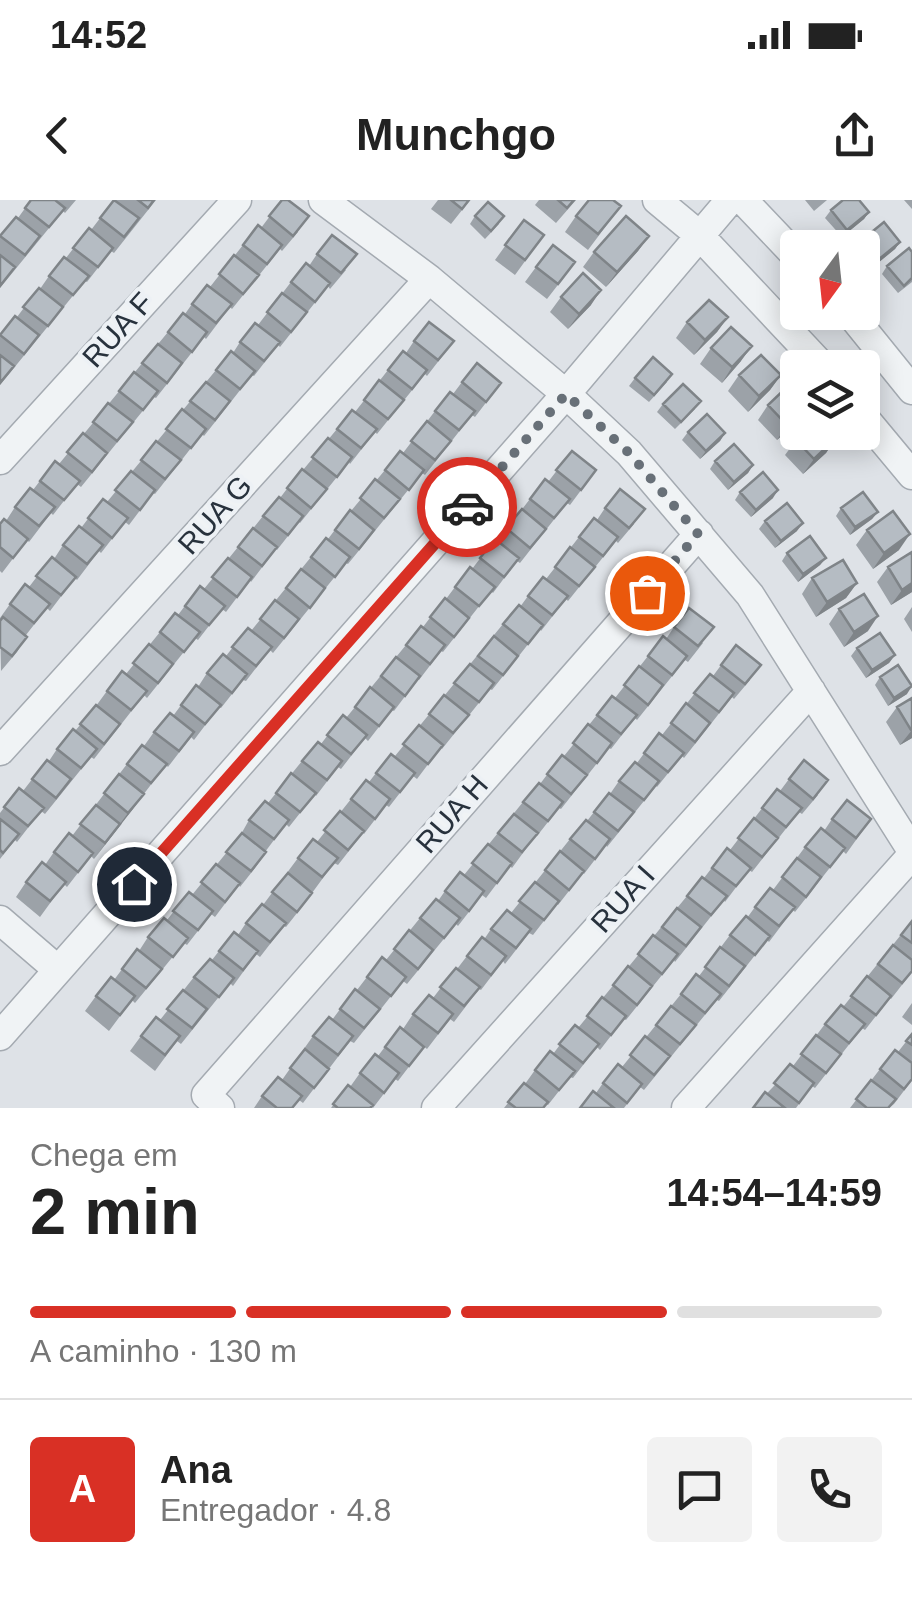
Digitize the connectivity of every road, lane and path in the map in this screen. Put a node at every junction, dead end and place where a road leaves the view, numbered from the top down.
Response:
1 (237, 200) edge
2 (323, 200) edge
3 (657, 200) edge
4 (730, 200) edge
5 (743, 200) edge
6 (698, 235) junction
7 (780, 239) edge
8 (429, 280) junction
9 (864, 330) edge
10 (807, 350) edge
11 (912, 390) edge
12 (566, 394) junction
13 (880, 436) edge
14 (0, 460) edge
15 (912, 474) edge
16 (698, 534) junction
17 (810, 691) junction
18 (0, 751) edge
19 (912, 853) edge
20 (0, 920) edge
21 (58, 970) junction
22 (0, 1036) edge
23 (213, 1101) edge
24 (436, 1108) edge
25 (686, 1108) edge

1 - 14 street, RUA F
2 - 8 street
3 - 6 street
4 - 6 street
5 - 7 street
6 - 10 street
6 - 12 street
8 - 12 street
8 - 18 street, RUA G
9 - 11 street
12 - 16 street
12 - 21 street
13 - 15 street
16 - 17 street
16 - 23 street, RUA H
17 - 19 street
17 - 24 street, RUA I
19 - 25 street
20 - 21 street
21 - 22 street

